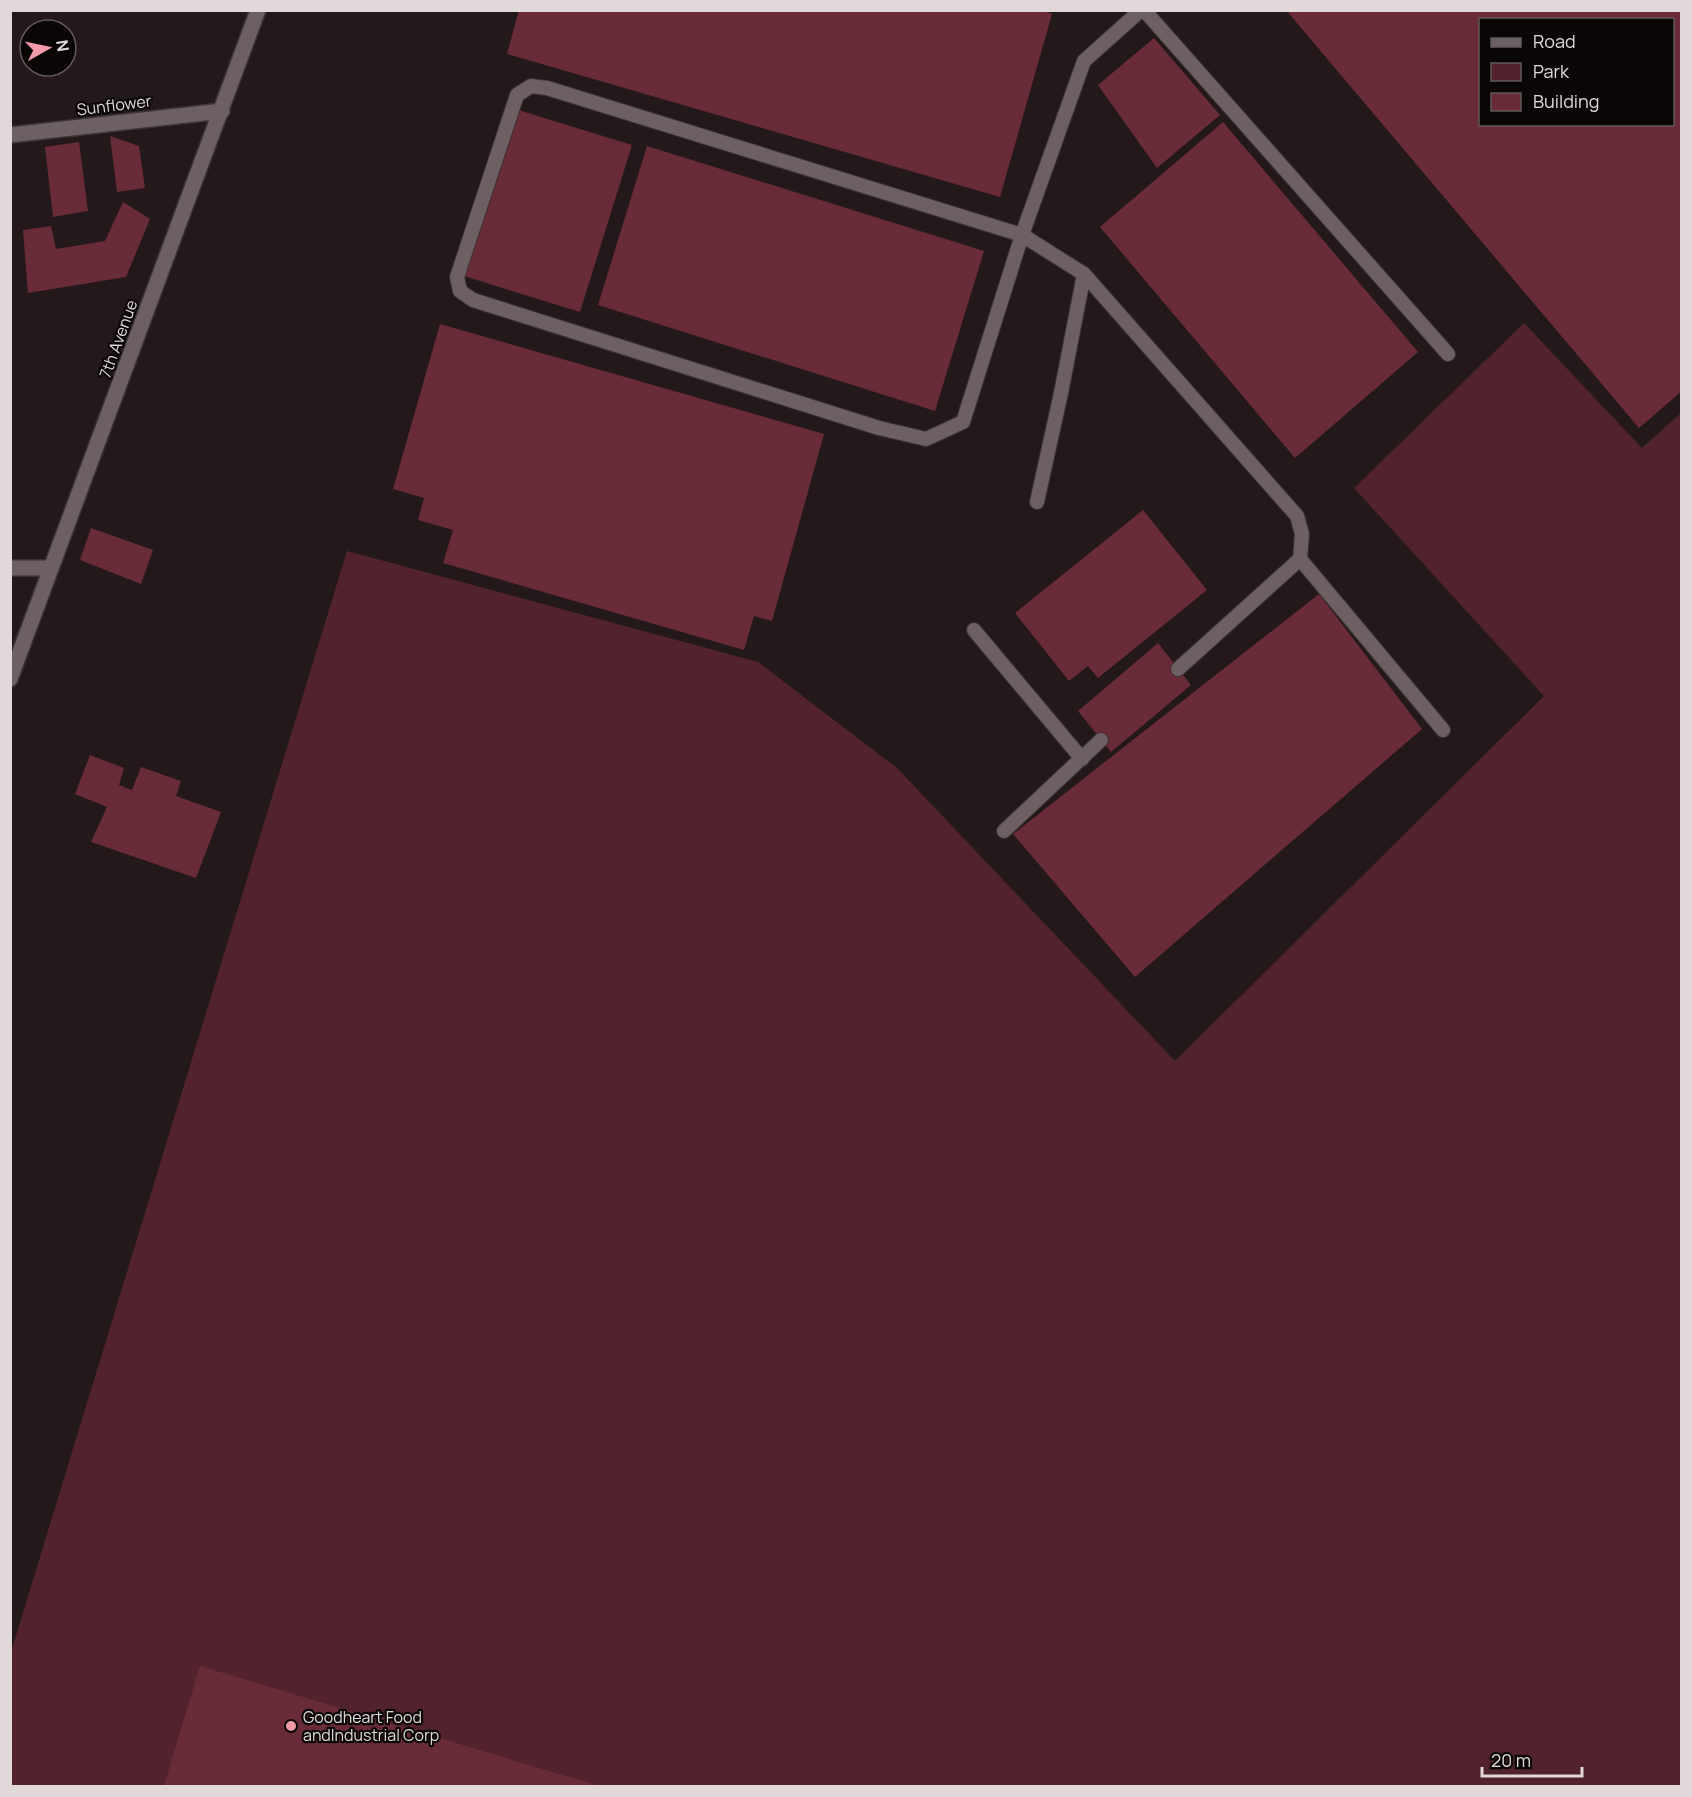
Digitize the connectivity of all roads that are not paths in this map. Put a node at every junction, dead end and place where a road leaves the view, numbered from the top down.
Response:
1 (258, 10) edge
2 (1143, 10) edge
3 (222, 111) junction
4 (10, 135) edge
5 (1022, 235) junction
6 (1084, 274) junction
7 (1448, 354) dead end
8 (1037, 502) dead end
9 (1300, 559) junction
10 (10, 568) edge
11 (51, 568) junction
12 (974, 630) dead end
13 (1178, 669) dead end
14 (10, 679) edge
15 (1443, 730) dead end
16 (1101, 740) dead end
17 (1082, 759) junction
18 (1004, 831) dead end

1 - 3 street, 7th Avenue
2 - 5 lane
2 - 7 lane
3 - 4 street, Sunflower
3 - 11 street, 7th Avenue
5 - 5 lane
5 - 6 lane
6 - 8 lane
6 - 9 lane
9 - 13 lane
9 - 15 lane
10 - 11 street
11 - 14 street, 7th Avenue
12 - 17 lane
16 - 17 lane
17 - 18 lane

